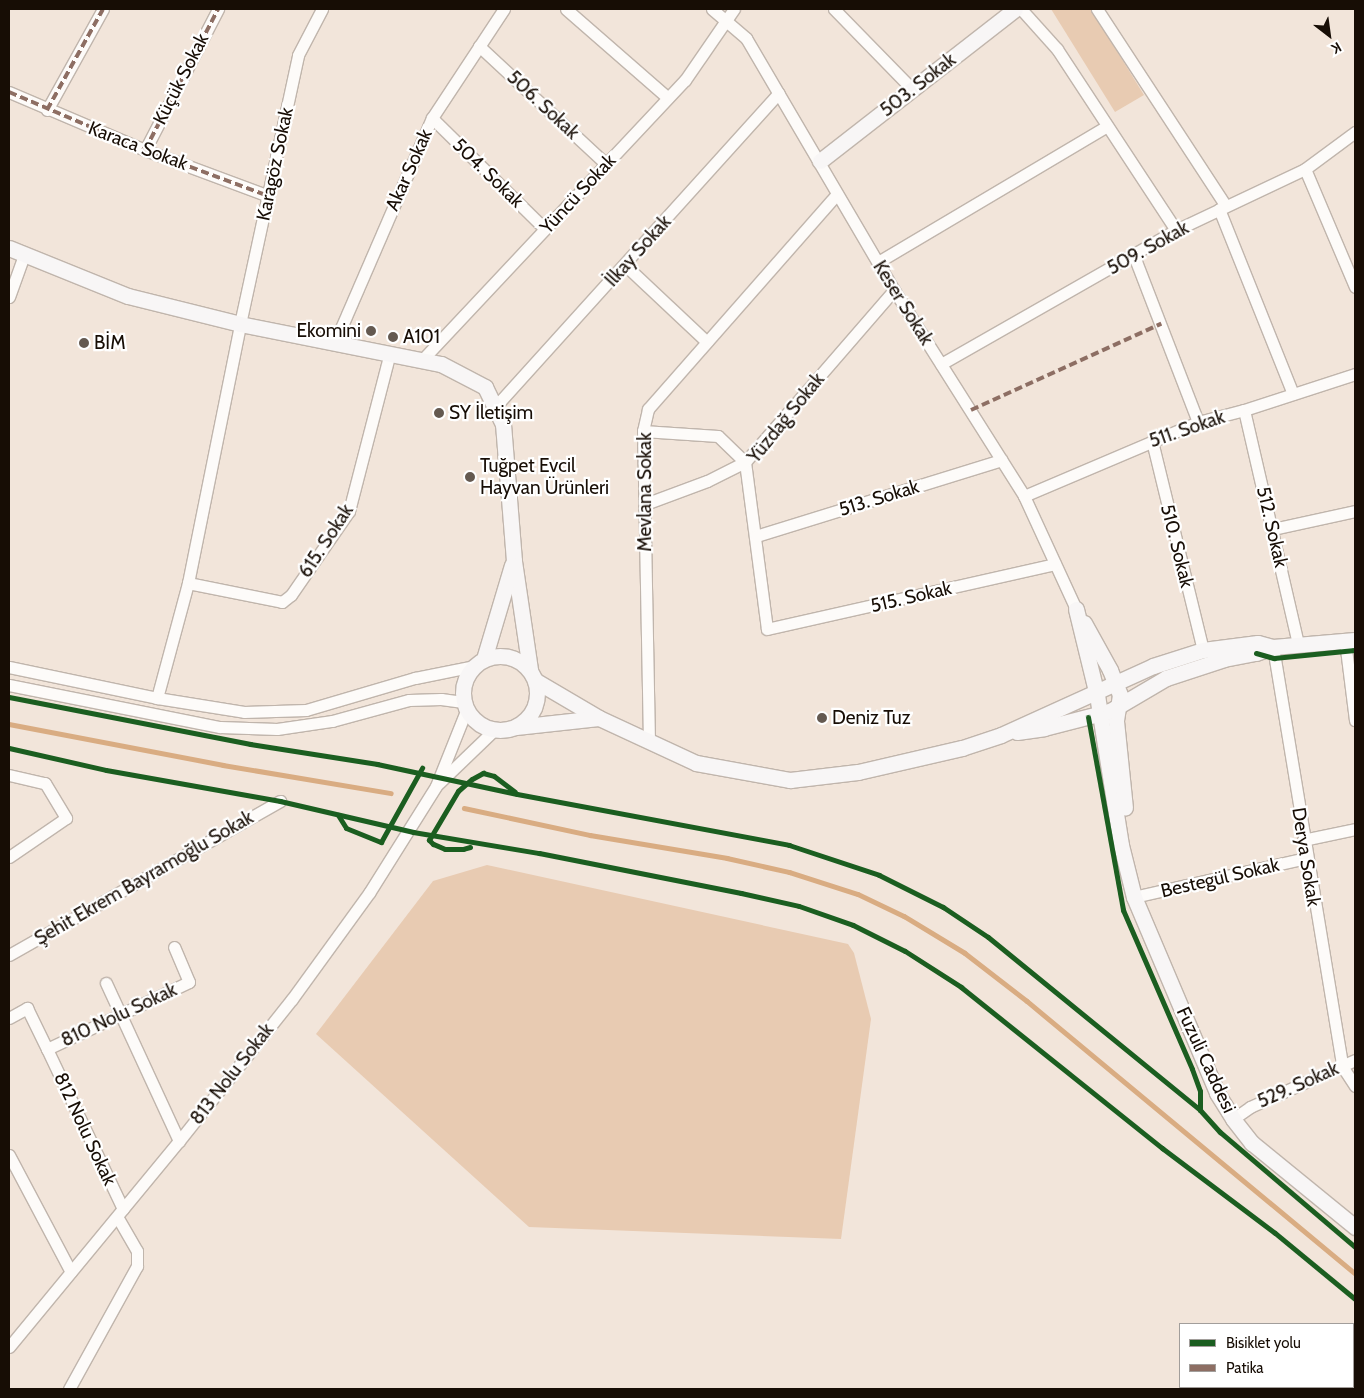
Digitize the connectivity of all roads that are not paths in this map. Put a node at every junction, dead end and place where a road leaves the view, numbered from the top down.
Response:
1 (103, 9) edge
2 (218, 9) edge
3 (322, 9) edge
4 (504, 9) edge
5 (566, 9) edge
6 (712, 9) edge
7 (734, 9) edge
8 (834, 9) edge
9 (1015, 9) edge
10 (1021, 9) edge
11 (1097, 9) edge
12 (726, 21) junction
13 (479, 46) junction
14 (912, 90) junction
15 (9, 92) edge
16 (779, 94) junction
17 (668, 98) junction
18 (47, 110) junction
19 (432, 118) junction
20 (1107, 126) junction
21 (1355, 132) edge
22 (145, 150) junction
23 (820, 161) junction
24 (606, 164) junction
25 (1304, 169) junction
26 (837, 194) junction
27 (269, 196) junction
28 (1222, 208) junction
29 (545, 229) junction
30 (1176, 230) junction
31 (9, 248) edge
32 (24, 255) junction
33 (1134, 256) junction
34 (878, 262) junction
35 (625, 265) junction
36 (1355, 287) edge
37 (894, 290) junction
38 (9, 298) edge
39 (240, 324) junction
40 (335, 342) junction
41 (707, 342) junction
42 (390, 353) junction
43 (422, 360) junction
44 (941, 364) junction
45 (1355, 374) edge
46 (1293, 394) junction
47 (495, 407) junction
48 (1244, 410) junction
49 (1198, 422) junction
50 (643, 431) junction
51 (1152, 441) junction
52 (1002, 460) junction
53 (745, 462) junction
54 (1024, 496) junction
55 (645, 504) junction
56 (1355, 511) edge
57 (1272, 528) junction
58 (756, 536) junction
59 (514, 561) junction
60 (1055, 564) junction
61 (188, 583) junction
62 (1076, 609) junction
63 (767, 629) joint
64 (1350, 640) edge
65 (1298, 644) junction
66 (1273, 646) junction
67 (1203, 650) junction
68 (479, 662) junction
69 (9, 667) edge
70 (533, 675) junction
71 (1115, 682) junction
72 (9, 685) edge
73 (1096, 690) junction
74 (157, 698) junction
75 (465, 706) junction
76 (1120, 706) junction
77 (1100, 714) junction
78 (599, 718) junction
79 (1355, 720) edge
80 (516, 728) junction
81 (494, 730) junction
82 (1001, 734) junction
83 (649, 742) junction
84 (9, 775) edge
85 (436, 786) junction
86 (280, 802) dead end
87 (1355, 829) edge
88 (1303, 840) junction
89 (9, 857) edge
90 (1306, 858) junction
91 (1130, 876) junction
92 (1134, 897) junction
93 (174, 947) dead end
94 (9, 955) edge
95 (106, 982) dead end
96 (121, 1014) junction
97 (9, 1018) edge
98 (47, 1049) junction
99 (1355, 1060) edge
100 (1342, 1066) junction
101 (1355, 1086) edge
102 (1233, 1119) junction
103 (179, 1142) junction
104 (9, 1155) edge
105 (120, 1213) junction
106 (1355, 1227) edge
107 (71, 1272) junction
108 (9, 1347) edge
109 (69, 1389) edge

1 - 18 street
2 - 22 street, Küçük Sokak
3 - 27 street, Karagöz Sokak
4 - 13 street, Akar Sokak
5 - 17 street
6 - 12 street, Keser Sokak
7 - 12 street, Yüncü Sokak
8 - 14 street
9 - 14 street, 503. Sokak
10 - 20 street
11 - 28 street
12 - 16 street, Keser Sokak
12 - 17 street, Yüncü Sokak
13 - 19 street, Akar Sokak
13 - 24 street, 506. Sokak
14 - 23 street, 503. Sokak
15 - 18 street, Karaca Sokak
16 - 23 street, Keser Sokak
16 - 35 street, İlkay Sokak
17 - 24 street, Yüncü Sokak
18 - 22 street, Karaca Sokak
19 - 29 street, 504. Sokak
19 - 40 street, Akar Sokak
20 - 30 street
20 - 34 street
21 - 25 street, 509. Sokak
22 - 27 street, Karaca Sokak
23 - 26 street, Keser Sokak
24 - 29 street, Yüncü Sokak
25 - 28 street, 509. Sokak
25 - 36 street
26 - 34 street, Keser Sokak
26 - 41 street, Mevlana Sokak
27 - 39 street, Karagöz Sokak
28 - 30 street, 509. Sokak
28 - 46 street
29 - 43 street, Yüncü Sokak
30 - 33 street, 509. Sokak
31 - 32 street
32 - 38 street
32 - 39 street
33 - 44 street, 509. Sokak
33 - 49 street
34 - 37 street, Keser Sokak
35 - 41 street
35 - 47 street, İlkay Sokak
37 - 44 street, Keser Sokak
37 - 53 street, Yüzdağ Sokak
39 - 40 street
39 - 61 street
40 - 42 street
41 - 50 street, Mevlana Sokak
42 - 43 street
42 - 61 street, 615. Sokak
43 - 47 street
44 - 52 street, Keser Sokak
45 - 46 street, 511. Sokak
46 - 48 street, 511. Sokak
47 - 59 street
48 - 49 street, 511. Sokak
48 - 57 street, 512. Sokak
49 - 51 street, 511. Sokak
50 - 53 street
50 - 55 street, Mevlana Sokak
51 - 54 street, 511. Sokak
51 - 67 street, 510. Sokak
52 - 54 street, Keser Sokak
52 - 58 street, 513. Sokak
53 - 55 street
53 - 58 street, Yüzdağ Sokak
54 - 60 street, Keser Sokak
55 - 83 street, Mevlana Sokak
56 - 57 street
57 - 65 street, 512. Sokak
58 - 63 street, Yüzdağ Sokak
59 - 68 street
59 - 70 street
60 - 62 street, Keser Sokak
60 - 63 street, 515. Sokak
61 - 74 street
62 - 71 street
62 - 73 street
64 - 65 street
64 - 79 street
65 - 66 street
66 - 67 street
66 - 76 street
66 - 88 street, Derya Sokak
67 - 71 street
68 - 70 street
68 - 74 street
68 - 75 street
69 - 74 street
70 - 78 street
70 - 80 street
71 - 73 street
71 - 76 street
72 - 75 street
73 - 77 street
73 - 82 street
75 - 81 street
75 - 85 street
76 - 77 street
76 - 91 street
77 - 82 street
77 - 91 street
78 - 80 street
78 - 83 street
80 - 81 street
81 - 85 street
82 - 83 street
84 - 89 street
85 - 103 street, 813 Nolu Sokak
86 - 94 street, Şehit Ekrem Bayramoğlu Sokak
87 - 88 street
88 - 90 street, Derya Sokak
90 - 92 street, Bestegül Sokak
90 - 100 street, Derya Sokak
91 - 92 street, Fuzuli Caddesi
92 - 102 street, Fuzuli Caddesi
93 - 96 street, 810 Nolu Sokak
95 - 96 street
96 - 98 street, 810 Nolu Sokak
96 - 103 street
97 - 98 street, 810 Nolu Sokak
98 - 105 street, 812 Nolu Sokak
99 - 100 street, 529. Sokak
100 - 101 street
100 - 102 street, 529. Sokak
102 - 106 street, Fuzuli Caddesi
103 - 105 street, 813 Nolu Sokak
104 - 107 street
105 - 107 street, 813 Nolu Sokak
105 - 109 street, 812 Nolu Sokak
107 - 108 street, 813 Nolu Sokak

